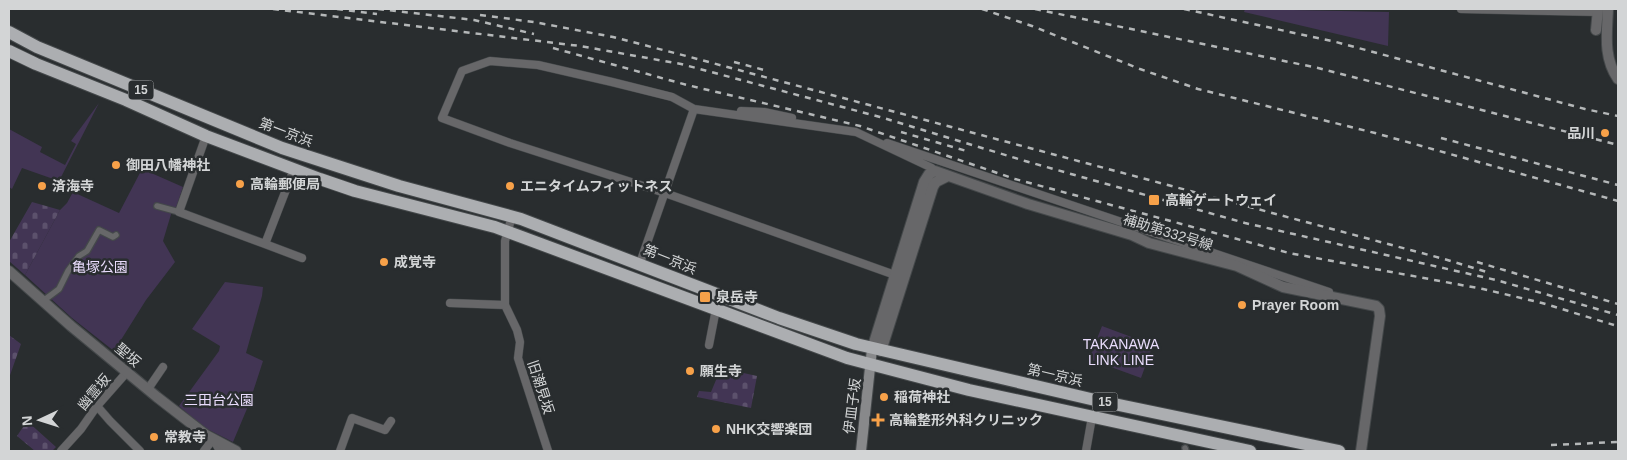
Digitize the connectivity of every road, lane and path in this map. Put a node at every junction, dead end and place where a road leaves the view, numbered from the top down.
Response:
1 (1461, 9) edge
2 (1601, 10) edge
3 (1596, 30) dead end
4 (9, 32) edge
5 (9, 51) edge
6 (1618, 79) edge
7 (141, 90) junction
8 (138, 105) junction
9 (694, 109) junction
10 (206, 116) junction
11 (856, 132) junction
12 (203, 134) junction
13 (294, 169) junction
14 (665, 193) junction
15 (471, 204) junction
16 (156, 206) dead end
17 (179, 212) junction
18 (512, 216) junction
19 (472, 221) junction
20 (547, 228) junction
21 (507, 231) junction
22 (116, 235) dead end
23 (265, 244) junction
24 (541, 244) junction
25 (302, 258) dead end
26 (640, 263) junction
27 (9, 271) edge
28 (47, 298) dead end
29 (450, 303) dead end
30 (505, 305) junction
31 (716, 309) junction
32 (1380, 310) junction
33 (709, 345) dead end
34 (876, 350) junction
35 (871, 364) junction
36 (162, 367) dead end
37 (127, 372) junction
38 (148, 389) junction
39 (97, 406) junction
40 (1092, 417) junction
41 (391, 421) dead end
42 (213, 439) junction
43 (1219, 448) edge
44 (1310, 448) edge
45 (61, 451) edge
46 (140, 451) edge
47 (204, 451) edge
48 (220, 451) edge
49 (236, 451) edge
50 (340, 451) edge
51 (548, 451) edge
52 (860, 451) edge
53 (1086, 451) edge
54 (1250, 451) edge
55 (1339, 451) edge
56 (1361, 451) edge

1 - 2 street
2 - 3 street
2 - 6 street
4 - 7 highway, 第一京浜 / 15
5 - 8 highway, 15
7 - 8 highway
7 - 10 highway, 第一京浜 / 15
8 - 12 highway, 15
9 - 11 street
9 - 14 street
9 - 14 street
10 - 12 highway
10 - 15 highway, 第一京浜 / 15
11 - 32 street
11 - 34 street
12 - 13 highway, 15
12 - 17 street
13 - 19 highway, 15
13 - 23 street
14 - 26 street
14 - 34 street
15 - 18 highway, 第一京浜 / 15
15 - 19 highway
16 - 17 street
17 - 23 street
18 - 20 highway, 第一京浜 / 15
18 - 21 street
19 - 21 highway, 15
20 - 24 highway
20 - 26 highway, 第一京浜 / 15
21 - 24 highway, 15
21 - 30 street
22 - 28 street
23 - 25 street
24 - 31 highway, 15
26 - 34 highway, 第一京浜 / 15
27 - 37 street, 聖坂
29 - 30 street
30 - 51 street, 旧潮見坂
31 - 33 street
31 - 35 highway, 15
32 - 34 street, 補助第332号線
32 - 56 street
34 - 35 main road, 伊皿子坂
34 - 44 highway, 第一京浜 / 15
35 - 40 highway, 15
35 - 52 main road, 伊皿子坂
36 - 38 street
37 - 38 street, 聖坂
37 - 39 street, 幽霊坂
38 - 42 street, 聖坂
39 - 45 street, 幽霊坂
39 - 46 street
40 - 43 highway, 15
40 - 53 street
41 - 50 street
42 - 47 street
42 - 48 street
42 - 49 street, 聖坂
43 - 54 highway, 15
44 - 55 highway, 第一京浜 / 15

